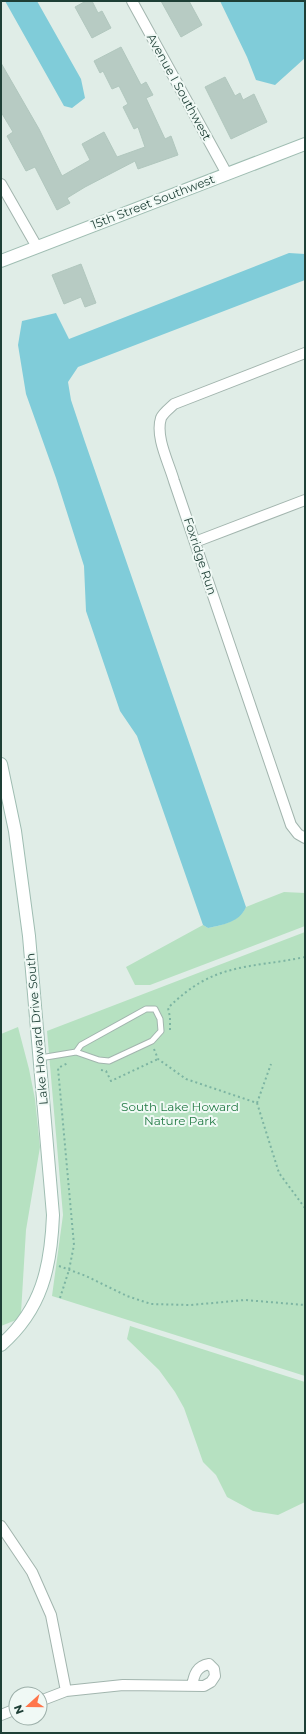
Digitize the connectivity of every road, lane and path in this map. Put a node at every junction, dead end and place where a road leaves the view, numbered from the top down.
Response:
1 (132, 1) edge
2 (305, 144) edge
3 (227, 174) junction
4 (1, 184) edge
5 (37, 247) junction
6 (1, 261) edge
7 (305, 353) edge
8 (305, 500) edge
9 (196, 542) junction
10 (1, 764) edge
11 (305, 838) edge
12 (305, 956) edge
13 (169, 1032) dead end
14 (154, 1048) dead end
15 (76, 1052) junction
16 (40, 1058) junction
17 (271, 1064) dead end
18 (58, 1068) dead end
19 (257, 1103) junction
20 (305, 1208) edge
21 (49, 1262) junction
22 (69, 1270) junction
23 (60, 1298) dead end
24 (305, 1305) edge
25 (1, 1345) edge
26 (1, 1526) edge
27 (192, 1686) dead end
28 (66, 1691) junction
29 (48, 1697) edge

1 - 3 street, Avenue I Southwest
2 - 3 street, 15th Street Southwest
3 - 5 street, 15th Street Southwest
4 - 5 street
5 - 6 street, 15th Street Southwest
7 - 9 street, Foxridge Run
8 - 9 street
9 - 11 street, Foxridge Run
10 - 16 street, Lake Howard Drive South
12 - 13 path
14 - 19 path
15 - 15 lane
15 - 16 lane
16 - 21 street, Lake Howard Drive South
17 - 19 path
18 - 22 path
19 - 20 path
21 - 22 path
21 - 25 street, Lake Howard Drive South
22 - 23 path
22 - 24 path
26 - 28 street
27 - 28 street
28 - 29 street

